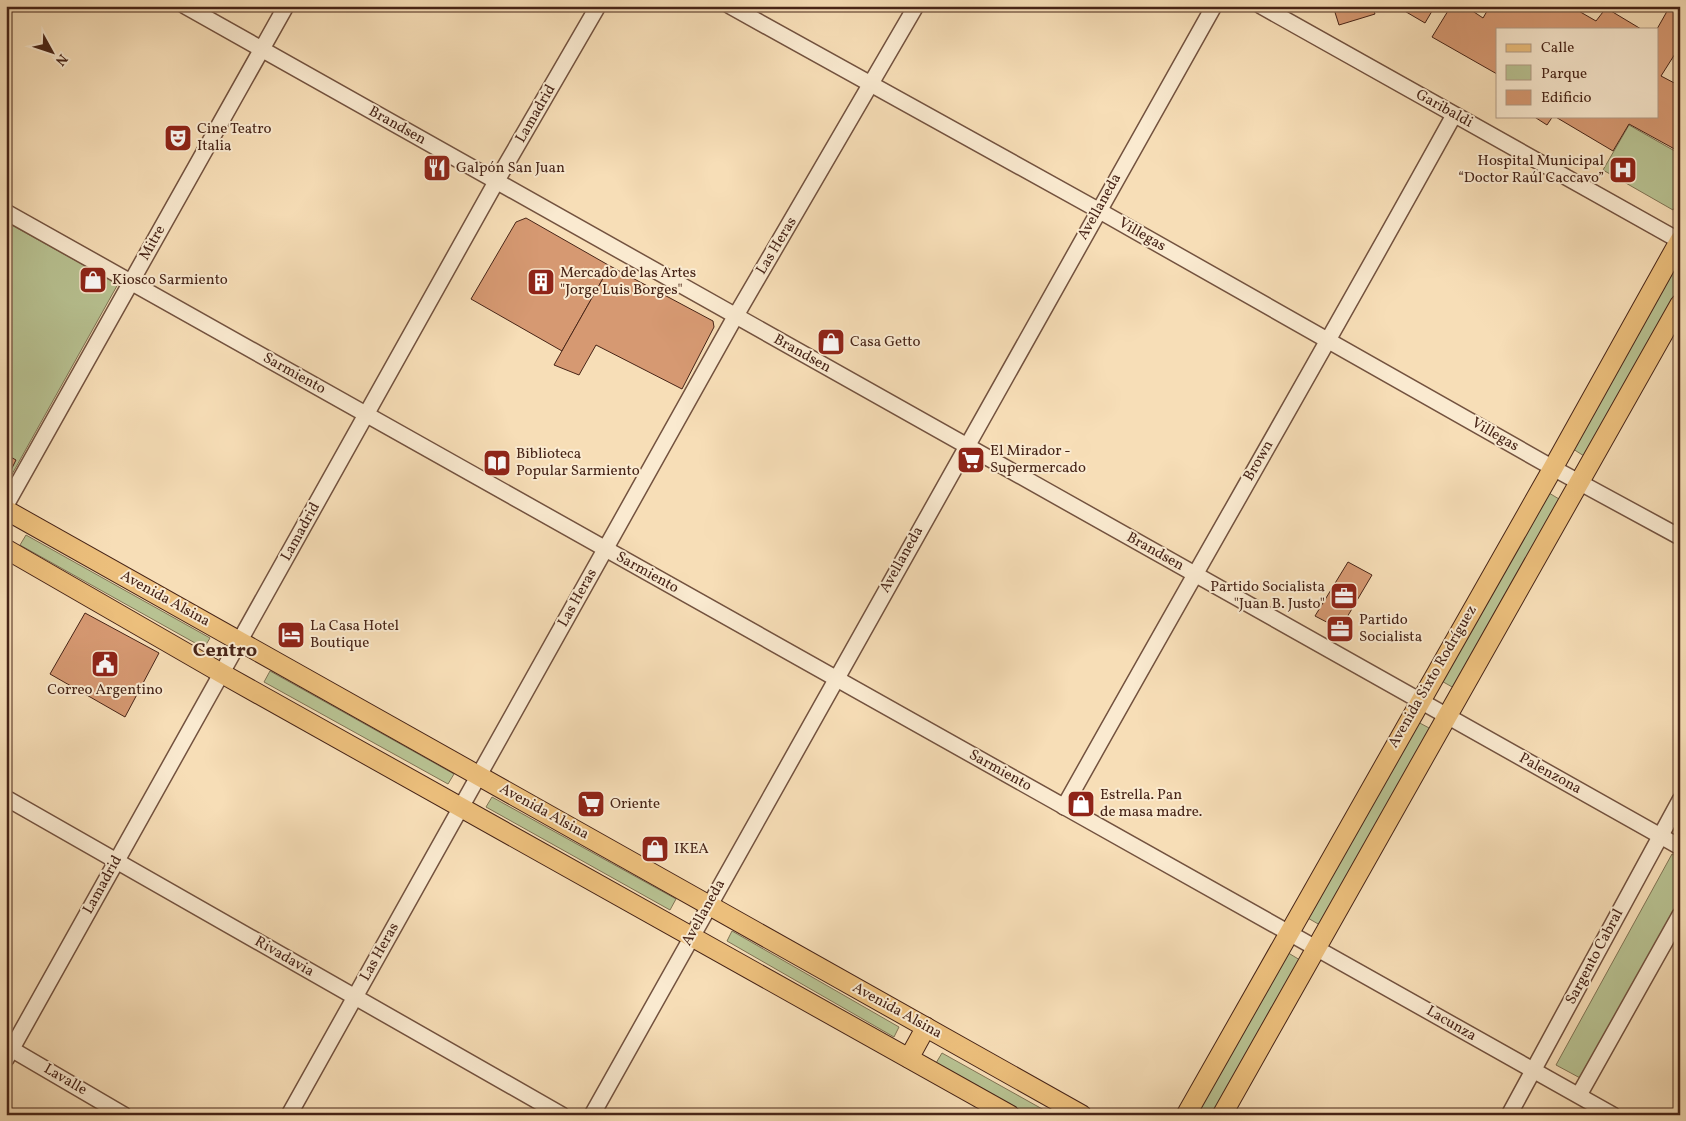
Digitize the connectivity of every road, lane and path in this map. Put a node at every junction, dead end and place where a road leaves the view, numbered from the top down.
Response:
1 (185, 6) edge
2 (286, 6) edge
3 (598, 6) edge
4 (730, 6) edge
5 (916, 6) edge
6 (1214, 6) edge
7 (1261, 6) edge
8 (261, 49) junction
9 (872, 85) junction
10 (1454, 115) junction
11 (496, 182) junction
12 (1098, 210) junction
13 (6, 212) edge
14 (1680, 240) edge
15 (131, 282) junction
16 (1680, 304) edge
17 (735, 316) junction
18 (1329, 341) junction
19 (366, 414) junction
20 (966, 446) junction
21 (1553, 468) junction
22 (1581, 482) junction
23 (6, 505) edge
24 (6, 510) edge
25 (1680, 537) edge
26 (6, 549) edge
27 (605, 549) junction
28 (1194, 574) junction
29 (240, 641) junction
30 (222, 674) junction
31 (836, 678) junction
32 (1420, 701) junction
33 (1447, 716) junction
34 (479, 776) junction
35 (6, 798) edge
36 (1680, 800) edge
37 (462, 806) junction
38 (1064, 807) junction
39 (1660, 836) junction
40 (1680, 847) edge
41 (117, 861) junction
42 (709, 905) junction
43 (1680, 915) edge
44 (1288, 932) junction
45 (692, 935) junction
46 (1316, 948) junction
47 (354, 998) junction
48 (926, 1027) junction
49 (8, 1052) edge
50 (909, 1058) junction
51 (1534, 1071) junction
52 (1579, 1096) junction
53 (124, 1115) edge
54 (289, 1115) edge
55 (562, 1115) edge
56 (592, 1115) edge
57 (1010, 1115) edge
58 (1082, 1115) edge
59 (1186, 1115) edge
60 (1222, 1115) edge
61 (1509, 1115) edge
62 (1613, 1115) edge

1 - 8 street, Brandsen
2 - 8 street, Mitre
3 - 11 street, Lamadrid
4 - 9 street, Villegas
5 - 9 street, Las Heras
6 - 12 street, Avellaneda
7 - 10 street, Garibaldi
8 - 11 street, Brandsen
8 - 15 street, Mitre
9 - 12 street, Villegas
9 - 17 street, Las Heras
10 - 14 street, Garibaldi
10 - 18 street, Brown
11 - 17 street, Brandsen
11 - 19 street, Lamadrid
12 - 18 street, Villegas
12 - 20 street, Avellaneda
13 - 15 street, Sarmiento
14 - 21 main road, Avenida Sixto Rodríguez
15 - 19 street, Sarmiento
15 - 23 street, Mitre
16 - 22 main road, Avenida Sixto Rodríguez
17 - 20 street, Brandsen
17 - 27 street, Las Heras
18 - 21 street, Villegas
18 - 28 street, Brown
19 - 27 street, Sarmiento
19 - 29 street, Lamadrid
20 - 28 street, Brandsen
20 - 31 street, Avellaneda
21 - 22 street, Villegas
21 - 32 main road, Avenida Sixto Rodríguez
22 - 25 street, Villegas
22 - 33 main road, Avenida Sixto Rodríguez
24 - 29 main road, Avenida Alsina
26 - 30 main road
27 - 31 street, Sarmiento
27 - 34 street, Las Heras
28 - 32 street, Brandsen
28 - 38 street, Brown
29 - 30 street, Lamadrid
29 - 34 main road, Avenida Alsina
30 - 37 main road
30 - 41 street, Lamadrid
31 - 38 street, Sarmiento
31 - 42 street, Avellaneda
32 - 33 street, Palenzona
32 - 44 main road, Avenida Sixto Rodríguez
33 - 39 street, Palenzona
33 - 46 main road, Avenida Sixto Rodríguez
34 - 37 street, Las Heras
34 - 42 main road, Avenida Alsina
35 - 41 street, Rivadavia
36 - 39 street, Sargento Cabral
37 - 45 main road
37 - 47 street, Las Heras
38 - 44 street, Sarmiento
39 - 40 street, Palenzona
39 - 51 street, Sargento Cabral
41 - 47 street, Rivadavia
41 - 49 street, Lamadrid
42 - 45 street, Avellaneda
42 - 48 main road, Avenida Alsina
43 - 52 street
44 - 46 street, Lacunza
44 - 59 main road, Avenida Sixto Rodríguez
45 - 50 main road
45 - 56 street, Avellaneda
46 - 51 street, Lacunza
46 - 60 main road, Avenida Sixto Rodríguez
47 - 54 street, Las Heras
47 - 55 street, Rivadavia
48 - 50 main road
48 - 58 main road, Avenida Alsina
49 - 53 street, Lavalle
50 - 57 main road
51 - 52 street, Lacunza
51 - 61 street, Sargento Cabral
52 - 62 street, Lacunza

